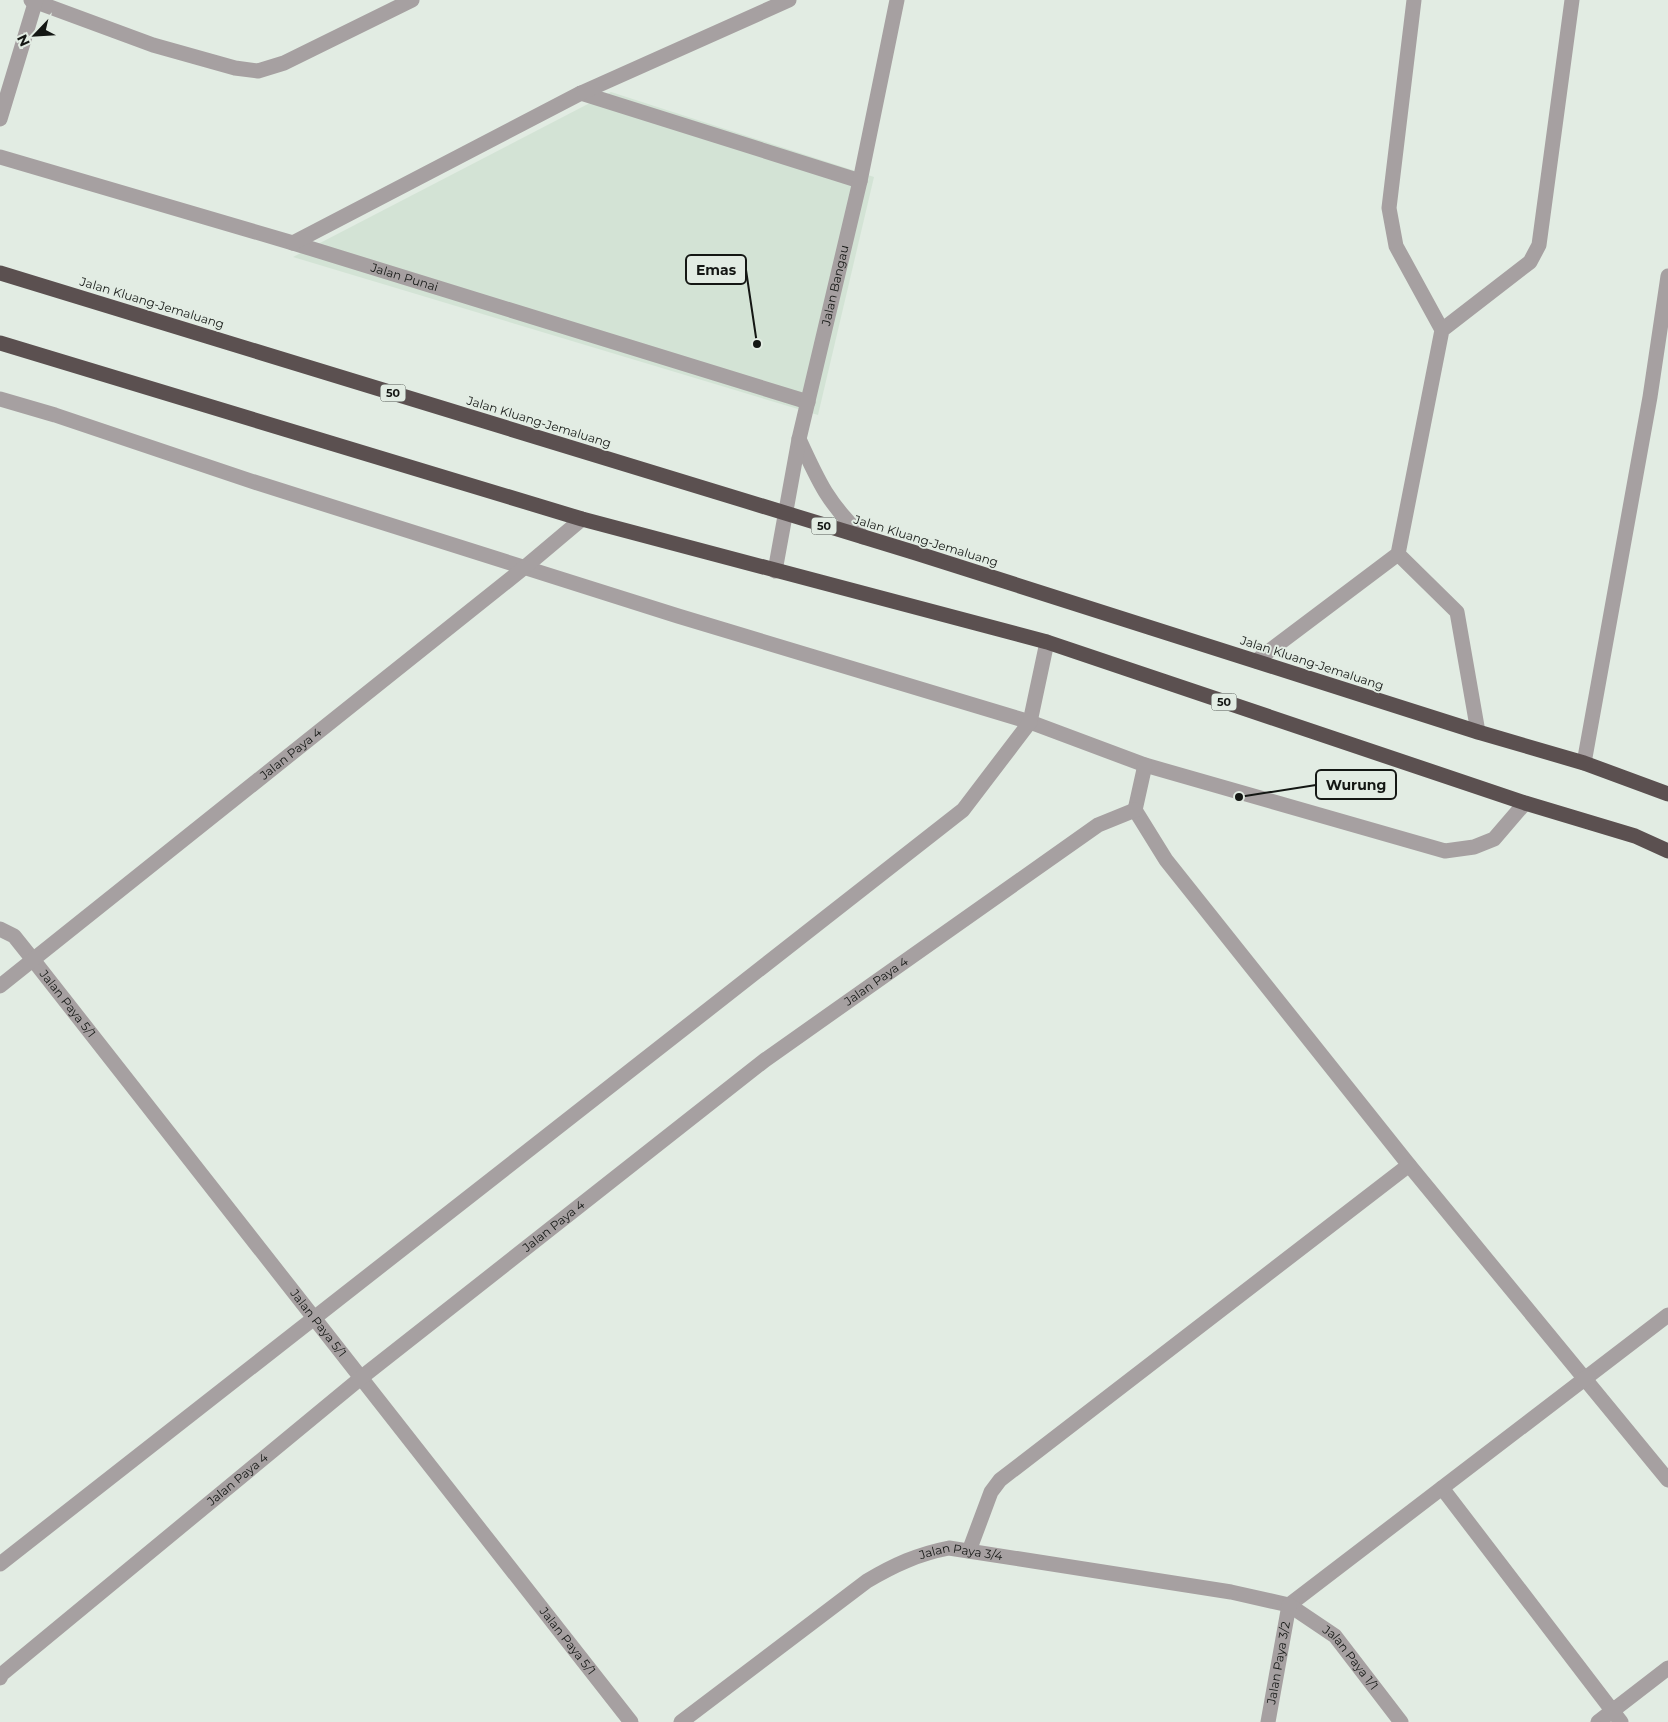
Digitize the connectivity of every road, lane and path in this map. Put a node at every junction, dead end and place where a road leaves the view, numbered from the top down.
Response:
1 (34, 0) edge
2 (412, 0) edge
3 (789, 0) edge
4 (897, 0) edge
5 (1414, 0) edge
6 (1572, 0) edge
7 (581, 93) junction
8 (0, 119) edge
9 (0, 157) edge
10 (860, 182) junction
11 (293, 243) junction
12 (0, 273) edge
13 (1668, 276) edge
14 (1442, 330) junction
15 (0, 343) edge
16 (0, 399) edge
17 (808, 402) junction
18 (799, 439) junction
19 (786, 514) junction
20 (582, 519) junction
21 (863, 537) junction
22 (1398, 554) junction
23 (525, 567) junction
24 (775, 570) junction
25 (1047, 642) junction
26 (1256, 661) junction
27 (1030, 722) junction
28 (1478, 732) junction
29 (1584, 763) junction
30 (1144, 765) junction
31 (1668, 794) edge
32 (1526, 803) junction
33 (1135, 810) junction
34 (1668, 851) edge
35 (0, 929) edge
36 (34, 961) junction
37 (0, 986) edge
38 (1410, 1165) junction
39 (1668, 1315) edge
40 (315, 1317) junction
41 (362, 1376) junction
42 (1586, 1378) junction
43 (1668, 1480) edge
44 (1442, 1488) junction
45 (969, 1551) junction
46 (0, 1564) edge
47 (1289, 1605) junction
48 (1668, 1668) edge
49 (0, 1678) edge
50 (1617, 1716) edge
51 (631, 1722) edge
52 (681, 1722) edge
53 (1268, 1722) edge
54 (1401, 1722) edge
55 (1598, 1722) edge

1 - 2 street
1 - 8 street
3 - 7 street
4 - 10 street, Jalan Bangau
5 - 14 street
6 - 14 street
7 - 10 street
7 - 11 street
9 - 11 street, Jalan Punai
10 - 17 street, Jalan Bangau
11 - 17 street, Jalan Punai
12 - 19 highway, Jalan Kluang-Jemaluang / 50
13 - 29 street
14 - 22 street
15 - 20 highway, 50
16 - 23 street
17 - 18 street, Jalan Bangau
18 - 19 street, Jalan Bangau
18 - 21 street
19 - 21 highway, Jalan Kluang-Jemaluang / 50
19 - 24 street, Jalan Bangau
20 - 23 street, Jalan Paya 4
20 - 24 highway, 50
21 - 26 highway, Jalan Kluang-Jemaluang / 50
22 - 26 street
22 - 28 street
23 - 27 street
23 - 36 street, Jalan Paya 4
24 - 25 highway, 50
25 - 27 street
25 - 32 highway, 50
26 - 28 highway, Jalan Kluang-Jemaluang / 50
27 - 30 street
27 - 40 street
28 - 29 highway, Jalan Kluang-Jemaluang / 50
29 - 31 highway, Jalan Kluang-Jemaluang / 50
30 - 32 street
30 - 33 street
32 - 34 highway, 50
33 - 38 street
33 - 41 street, Jalan Paya 4
35 - 36 street, Jalan Paya 5/1
36 - 37 street, Jalan Paya 4
36 - 40 street, Jalan Paya 5/1
38 - 42 street
38 - 45 street
39 - 42 street
40 - 41 street, Jalan Paya 5/1
40 - 46 street
41 - 49 street, Jalan Paya 4
41 - 51 street, Jalan Paya 5/1
42 - 43 street
42 - 44 street
44 - 47 street
44 - 50 street
45 - 47 street, Jalan Paya 3/4
45 - 52 street, Jalan Paya 3/4
47 - 53 street, Jalan Paya 3/2
47 - 54 street, Jalan Paya 1/1
48 - 50 street
50 - 55 street

